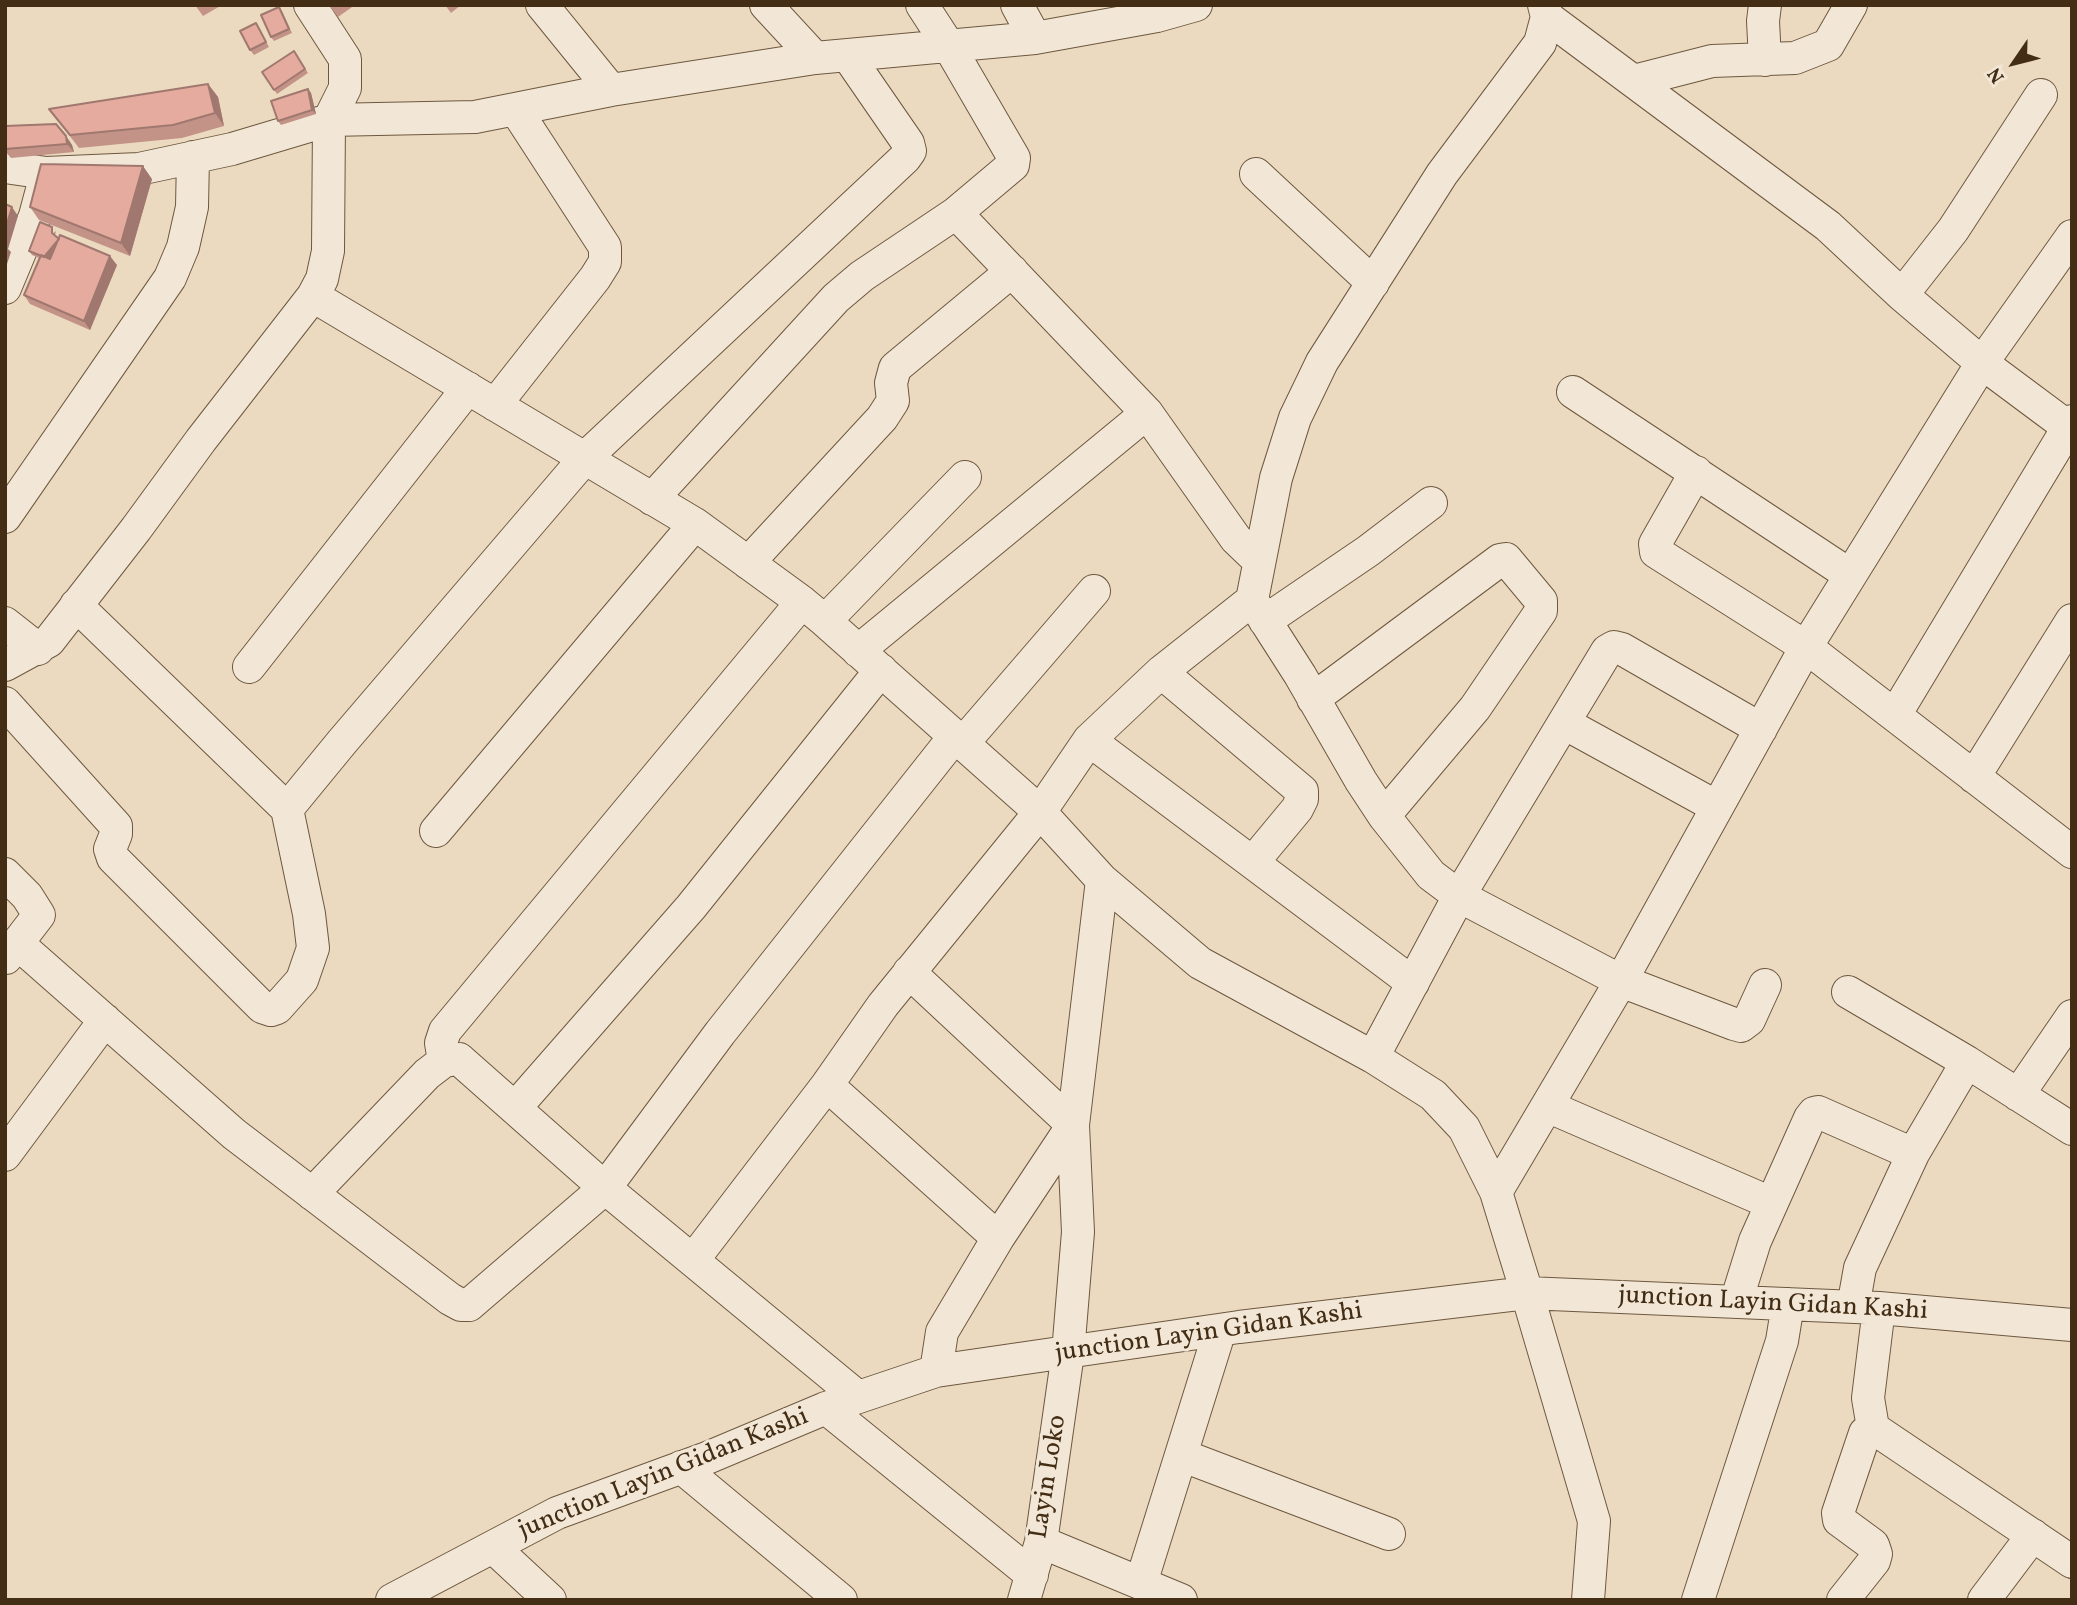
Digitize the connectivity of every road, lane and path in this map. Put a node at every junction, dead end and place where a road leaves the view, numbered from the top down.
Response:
1 (310, 5) edge
2 (542, 5) edge
3 (766, 5) edge
4 (922, 5) edge
5 (1017, 5) edge
6 (1196, 5) edge
7 (1765, 5) edge
8 (1851, 5) edge
9 (1154, 11) edge
10 (1546, 11) edge
11 (1035, 38) junction
12 (950, 48) junction
13 (848, 56) junction
14 (815, 58) junction
15 (1765, 60) junction
16 (1634, 81) junction
17 (611, 90) junction
18 (2041, 95) dead end
19 (516, 110) junction
20 (329, 120) junction
21 (193, 157) junction
22 (5, 167) edge
23 (46, 173) junction
24 (1256, 174) dead end
25 (956, 213) junction
26 (2072, 236) edge
27 (1012, 271) junction
28 (1373, 283) junction
29 (5, 288) edge
30 (1902, 295) junction
31 (313, 296) junction
32 (1982, 363) junction
33 (468, 388) junction
34 (1573, 392) dead end
35 (495, 405) junction
36 (1147, 413) junction
37 (2070, 426) edge
38 (585, 458) junction
39 (1696, 472) junction
40 (965, 477) dead end
41 (652, 499) junction
42 (1431, 503) dead end
43 (5, 517) edge
44 (695, 524) junction
45 (1259, 561) junction
46 (748, 562) junction
47 (1850, 575) junction
48 (1094, 591) dead end
49 (76, 605) junction
50 (1259, 610) junction
51 (813, 611) junction
52 (2072, 620) edge
53 (5, 624) edge
54 (1806, 646) junction
55 (38, 649) junction
56 (869, 660) junction
57 (5, 665) edge
58 (249, 667) dead end
59 (1161, 673) junction
60 (1313, 699) junction
61 (5, 703) edge
62 (1895, 715) junction
63 (1564, 723) junction
64 (1761, 729) junction
65 (959, 740) junction
66 (1089, 740) junction
67 (1974, 777) junction
68 (1717, 807) junction
69 (287, 809) junction
70 (1040, 812) junction
71 (1384, 816) junction
72 (436, 831) dead end
73 (2067, 838) edge
74 (1253, 862) junction
75 (5, 874) edge
76 (1102, 880) junction
77 (1460, 896) junction
78 (11, 951) edge
79 (909, 972) junction
80 (1621, 981) junction
81 (1413, 983) junction
82 (1765, 985) dead end
83 (1848, 992) dead end
84 (2072, 1016) edge
85 (105, 1020) junction
86 (1373, 1057) junction
87 (444, 1060) junction
88 (1967, 1062) junction
89 (827, 1085) junction
90 (2018, 1096) junction
91 (1547, 1106) junction
92 (514, 1108) junction
93 (1073, 1125) junction
94 (2072, 1129) edge
95 (1913, 1154) junction
96 (5, 1155) edge
97 (605, 1188) junction
98 (1496, 1192) junction
99 (312, 1194) junction
100 (1771, 1203) junction
101 (998, 1238) junction
102 (693, 1260) junction
103 (1527, 1293) junction
104 (1736, 1302) junction
105 (1788, 1304) junction
106 (1866, 1308) junction
107 (2072, 1325) edge
108 (1220, 1330) junction
109 (1068, 1353) junction
110 (936, 1371) junction
111 (859, 1397) junction
112 (826, 1408) junction
113 (1873, 1429) junction
114 (1181, 1455) junction
115 (681, 1467) junction
116 (1389, 1534) dead end
117 (2033, 1535) junction
118 (1041, 1542) junction
119 (493, 1547) junction
120 (2072, 1562) edge
121 (1141, 1583) junction
122 (1028, 1587) edge
123 (392, 1600) edge
124 (550, 1600) edge
125 (841, 1600) edge
126 (1181, 1600) edge
127 (1588, 1600) edge
128 (1698, 1600) edge
129 (1843, 1600) edge
130 (1984, 1600) edge

1 - 20 street
2 - 17 street
3 - 14 street
4 - 12 street
5 - 11 street
6 - 9 street
7 - 15 street
8 - 15 street
9 - 11 street
10 - 16 street
10 - 28 street
11 - 12 street
12 - 13 street
12 - 25 street
13 - 14 street
13 - 38 street
14 - 17 street
15 - 16 street
16 - 30 street
17 - 19 street
18 - 30 street
19 - 20 street
19 - 35 street
20 - 21 street
20 - 31 street
21 - 23 street
21 - 43 street
22 - 23 street
23 - 29 street
24 - 28 street
25 - 27 street
25 - 41 street
26 - 32 street
27 - 36 street
27 - 46 street
28 - 45 street
30 - 32 street
31 - 33 street
31 - 49 street
32 - 37 street
32 - 47 street
33 - 35 street
33 - 58 street
34 - 39 street
35 - 38 street
36 - 45 street
36 - 56 street
37 - 62 street
38 - 41 street
38 - 69 street
39 - 47 street
39 - 54 street
40 - 51 street
41 - 44 street
42 - 50 street
44 - 46 street
44 - 72 street
45 - 50 street
46 - 51 street
47 - 54 street
48 - 65 street
49 - 55 street
49 - 69 street
50 - 59 street
50 - 60 street
51 - 56 street
51 - 87 street
52 - 67 street
53 - 55 street
54 - 62 street
54 - 64 street
55 - 57 street
56 - 65 street
56 - 92 street
59 - 66 street
59 - 74 street
60 - 71 street
60 - 71 street
61 - 69 street
62 - 67 street
63 - 64 street
63 - 68 street
63 - 77 street
64 - 68 street
65 - 70 street
65 - 97 street
66 - 70 street
66 - 74 street
67 - 73 street
68 - 80 street
70 - 76 street
70 - 79 street
71 - 77 street
74 - 81 street
75 - 78 street
76 - 86 street
76 - 93 street, Layin Loko
77 - 80 street
77 - 81 street
78 - 85 street
79 - 89 street
79 - 93 street
80 - 82 street
80 - 91 street
81 - 86 street
83 - 88 street
84 - 90 street
85 - 96 street
85 - 99 street
86 - 98 street
87 - 92 street
87 - 99 street
88 - 90 street
88 - 95 street
89 - 101 street
89 - 102 street
90 - 94 street
91 - 98 street
91 - 100 street
92 - 97 street
93 - 101 street
93 - 109 street, Layin Loko
95 - 100 street
95 - 106 street
97 - 99 street
97 - 102 street
98 - 103 street
100 - 104 street
101 - 110 street
102 - 111 street
103 - 104 street, junction Layin Gidan Kashi
103 - 108 street, junction Layin Gidan Kashi
103 - 127 street
104 - 105 street, junction Layin Gidan Kashi
105 - 106 street, junction Layin Gidan Kashi
105 - 128 street
106 - 107 street, junction Layin Gidan Kashi
106 - 113 street
108 - 109 street, junction Layin Gidan Kashi
108 - 114 street
109 - 110 street, junction Layin Gidan Kashi
109 - 118 street, Layin Loko
110 - 111 street, junction Layin Gidan Kashi
111 - 112 street, junction Layin Gidan Kashi
112 - 115 street, junction Layin Gidan Kashi
112 - 122 street
113 - 117 street
113 - 129 street
114 - 116 street
114 - 121 street
115 - 119 street, junction Layin Gidan Kashi
115 - 125 street
117 - 120 street
117 - 130 street
118 - 121 street
118 - 122 street, Layin Loko
119 - 123 street, junction Layin Gidan Kashi
119 - 124 street
121 - 126 street

